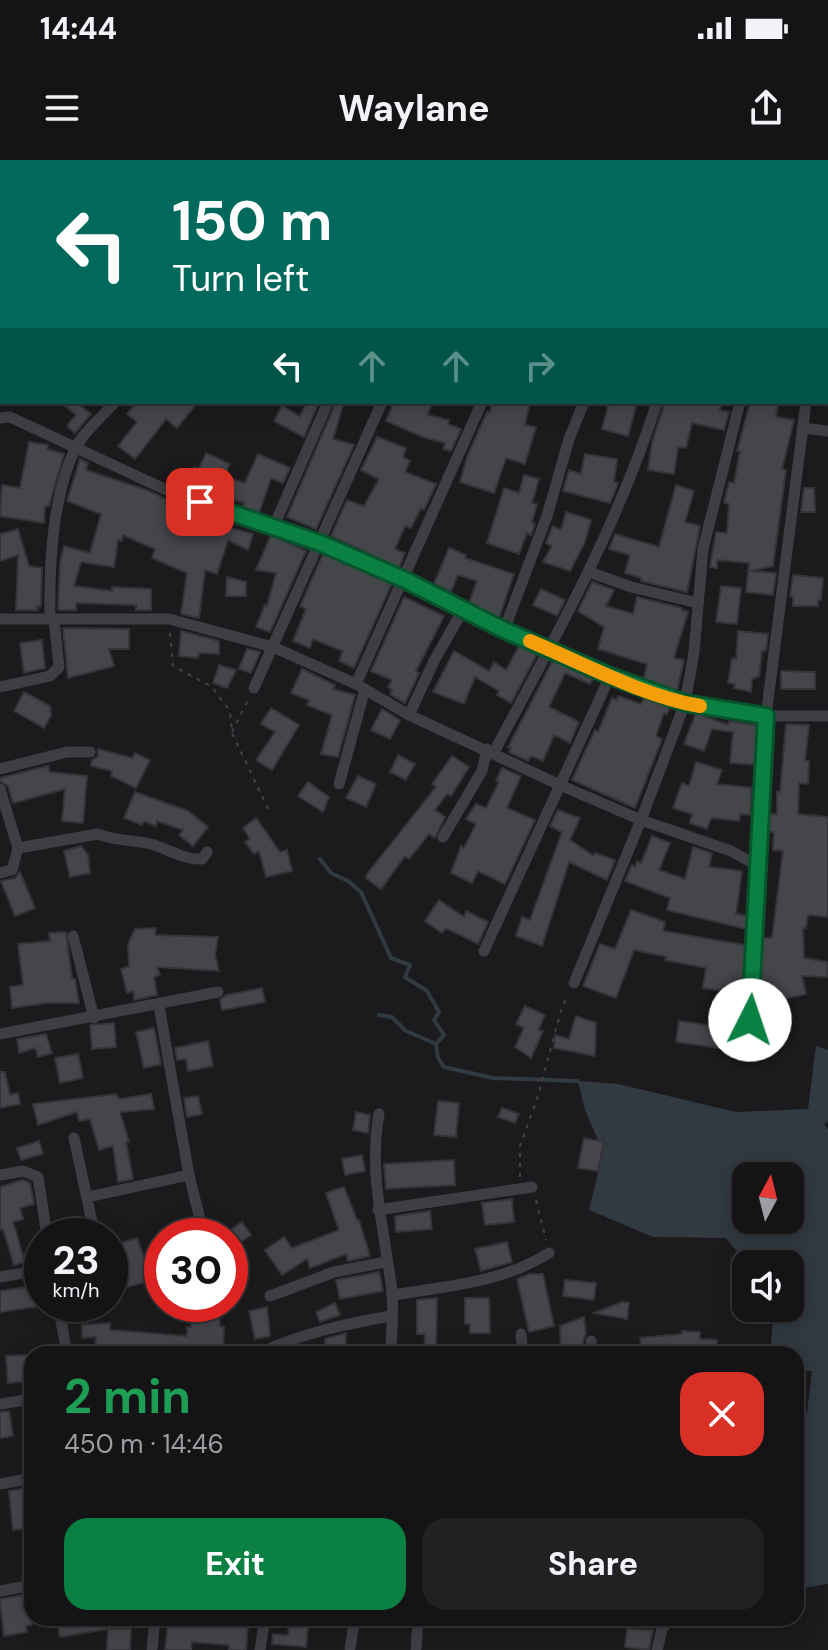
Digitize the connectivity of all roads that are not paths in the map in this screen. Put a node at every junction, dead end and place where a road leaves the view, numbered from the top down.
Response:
1 (113, 404) edge
2 (327, 404) edge
3 (381, 404) edge
4 (479, 404) edge
5 (583, 404) edge
6 (656, 404) edge
7 (739, 404) edge
8 (806, 404) edge
9 (0, 418) edge
10 (802, 428) junction
11 (828, 431) edge
12 (76, 447) junction
13 (274, 526) junction
14 (320, 543) junction
15 (589, 572) junction
16 (403, 579) junction
17 (698, 603) junction
18 (463, 610) junction
19 (0, 619) edge
20 (52, 619) junction
21 (504, 630) junction
22 (273, 647) junction
23 (549, 649) junction
24 (610, 676) junction
25 (360, 686) junction
26 (0, 687) edge
27 (254, 688) road end
28 (685, 703) junction
29 (409, 715) junction
30 (766, 716) junction
31 (828, 716) edge
32 (490, 751) junction
33 (90, 752) dead end
34 (0, 769) edge
35 (339, 784) dead end
36 (560, 785) junction
37 (0, 789) edge
38 (641, 820) junction
39 (443, 837) dead end
40 (18, 848) junction
41 (207, 852) dead end
42 (760, 867) junction
43 (0, 873) edge
44 (73, 936) dead end
45 (484, 951) dead end
46 (574, 983) road end
47 (218, 992) dead end
48 (159, 1006) junction
49 (94, 1018) junction
50 (750, 1020) dead end
51 (0, 1034) edge
52 (379, 1114) dead end
53 (74, 1138) dead end
54 (0, 1175) edge
55 (189, 1175) junction
56 (532, 1187) road end
57 (88, 1197) junction
58 (378, 1210) junction
59 (44, 1218) edge
60 (92, 1218) edge
61 (200, 1218) edge
62 (549, 1253) road end
63 (386, 1262) junction
64 (24, 1273) edge
65 (0, 1277) edge
66 (392, 1295) junction
67 (270, 1296) dead end
68 (391, 1316) junction
69 (61, 1322) edge
70 (521, 1334) dead end
71 (591, 1341) dead end
72 (66, 1346) edge
73 (274, 1346) edge
74 (391, 1346) edge
75 (522, 1346) edge
76 (591, 1346) edge
77 (24, 1400) edge
78 (0, 1404) edge
79 (24, 1480) edge
80 (0, 1484) edge
81 (24, 1586) edge
82 (0, 1591) edge
83 (154, 1626) edge
84 (264, 1626) edge
85 (354, 1626) edge
86 (418, 1626) edge
87 (664, 1626) edge
88 (350, 1648) dead end
89 (152, 1650) edge
90 (260, 1650) edge
91 (416, 1650) edge
92 (657, 1650) edge

1 - 12 street
2 - 13 street
3 - 14 street
4 - 16 street
5 - 21 street
6 - 15 street
7 - 17 street
8 - 10 street
9 - 12 street
10 - 11 street
10 - 30 street
12 - 13 street
12 - 20 street
13 - 14 street
14 - 16 street
14 - 22 street
15 - 17 street
15 - 23 street
16 - 18 street
16 - 25 street
17 - 28 street
18 - 21 street
18 - 29 street
19 - 20 street
20 - 22 street
20 - 26 street
21 - 23 street
22 - 25 street
22 - 27 street
23 - 24 street
23 - 32 street
24 - 28 street
24 - 36 street
25 - 29 street
25 - 35 street
28 - 30 street
28 - 38 street
29 - 32 street
30 - 31 street
30 - 42 street
32 - 36 street
32 - 39 street
33 - 34 street
36 - 38 street
36 - 45 street
37 - 40 street
38 - 42 street
38 - 46 street
40 - 41 street
40 - 43 street
42 - 50 street
44 - 49 street
47 - 48 street
48 - 49 street
48 - 55 street
49 - 51 street
52 - 58 street
53 - 57 street
54 - 59 street
55 - 57 street
55 - 61 street
56 - 58 street
57 - 60 street
58 - 63 street
62 - 66 street
63 - 66 street
63 - 67 street
64 - 65 street
66 - 68 street
68 - 73 street
68 - 74 street
69 - 72 street
70 - 75 street
71 - 76 street
77 - 78 street
79 - 80 street
81 - 82 street
83 - 89 street
84 - 90 street
85 - 88 street
86 - 91 street
87 - 92 street

